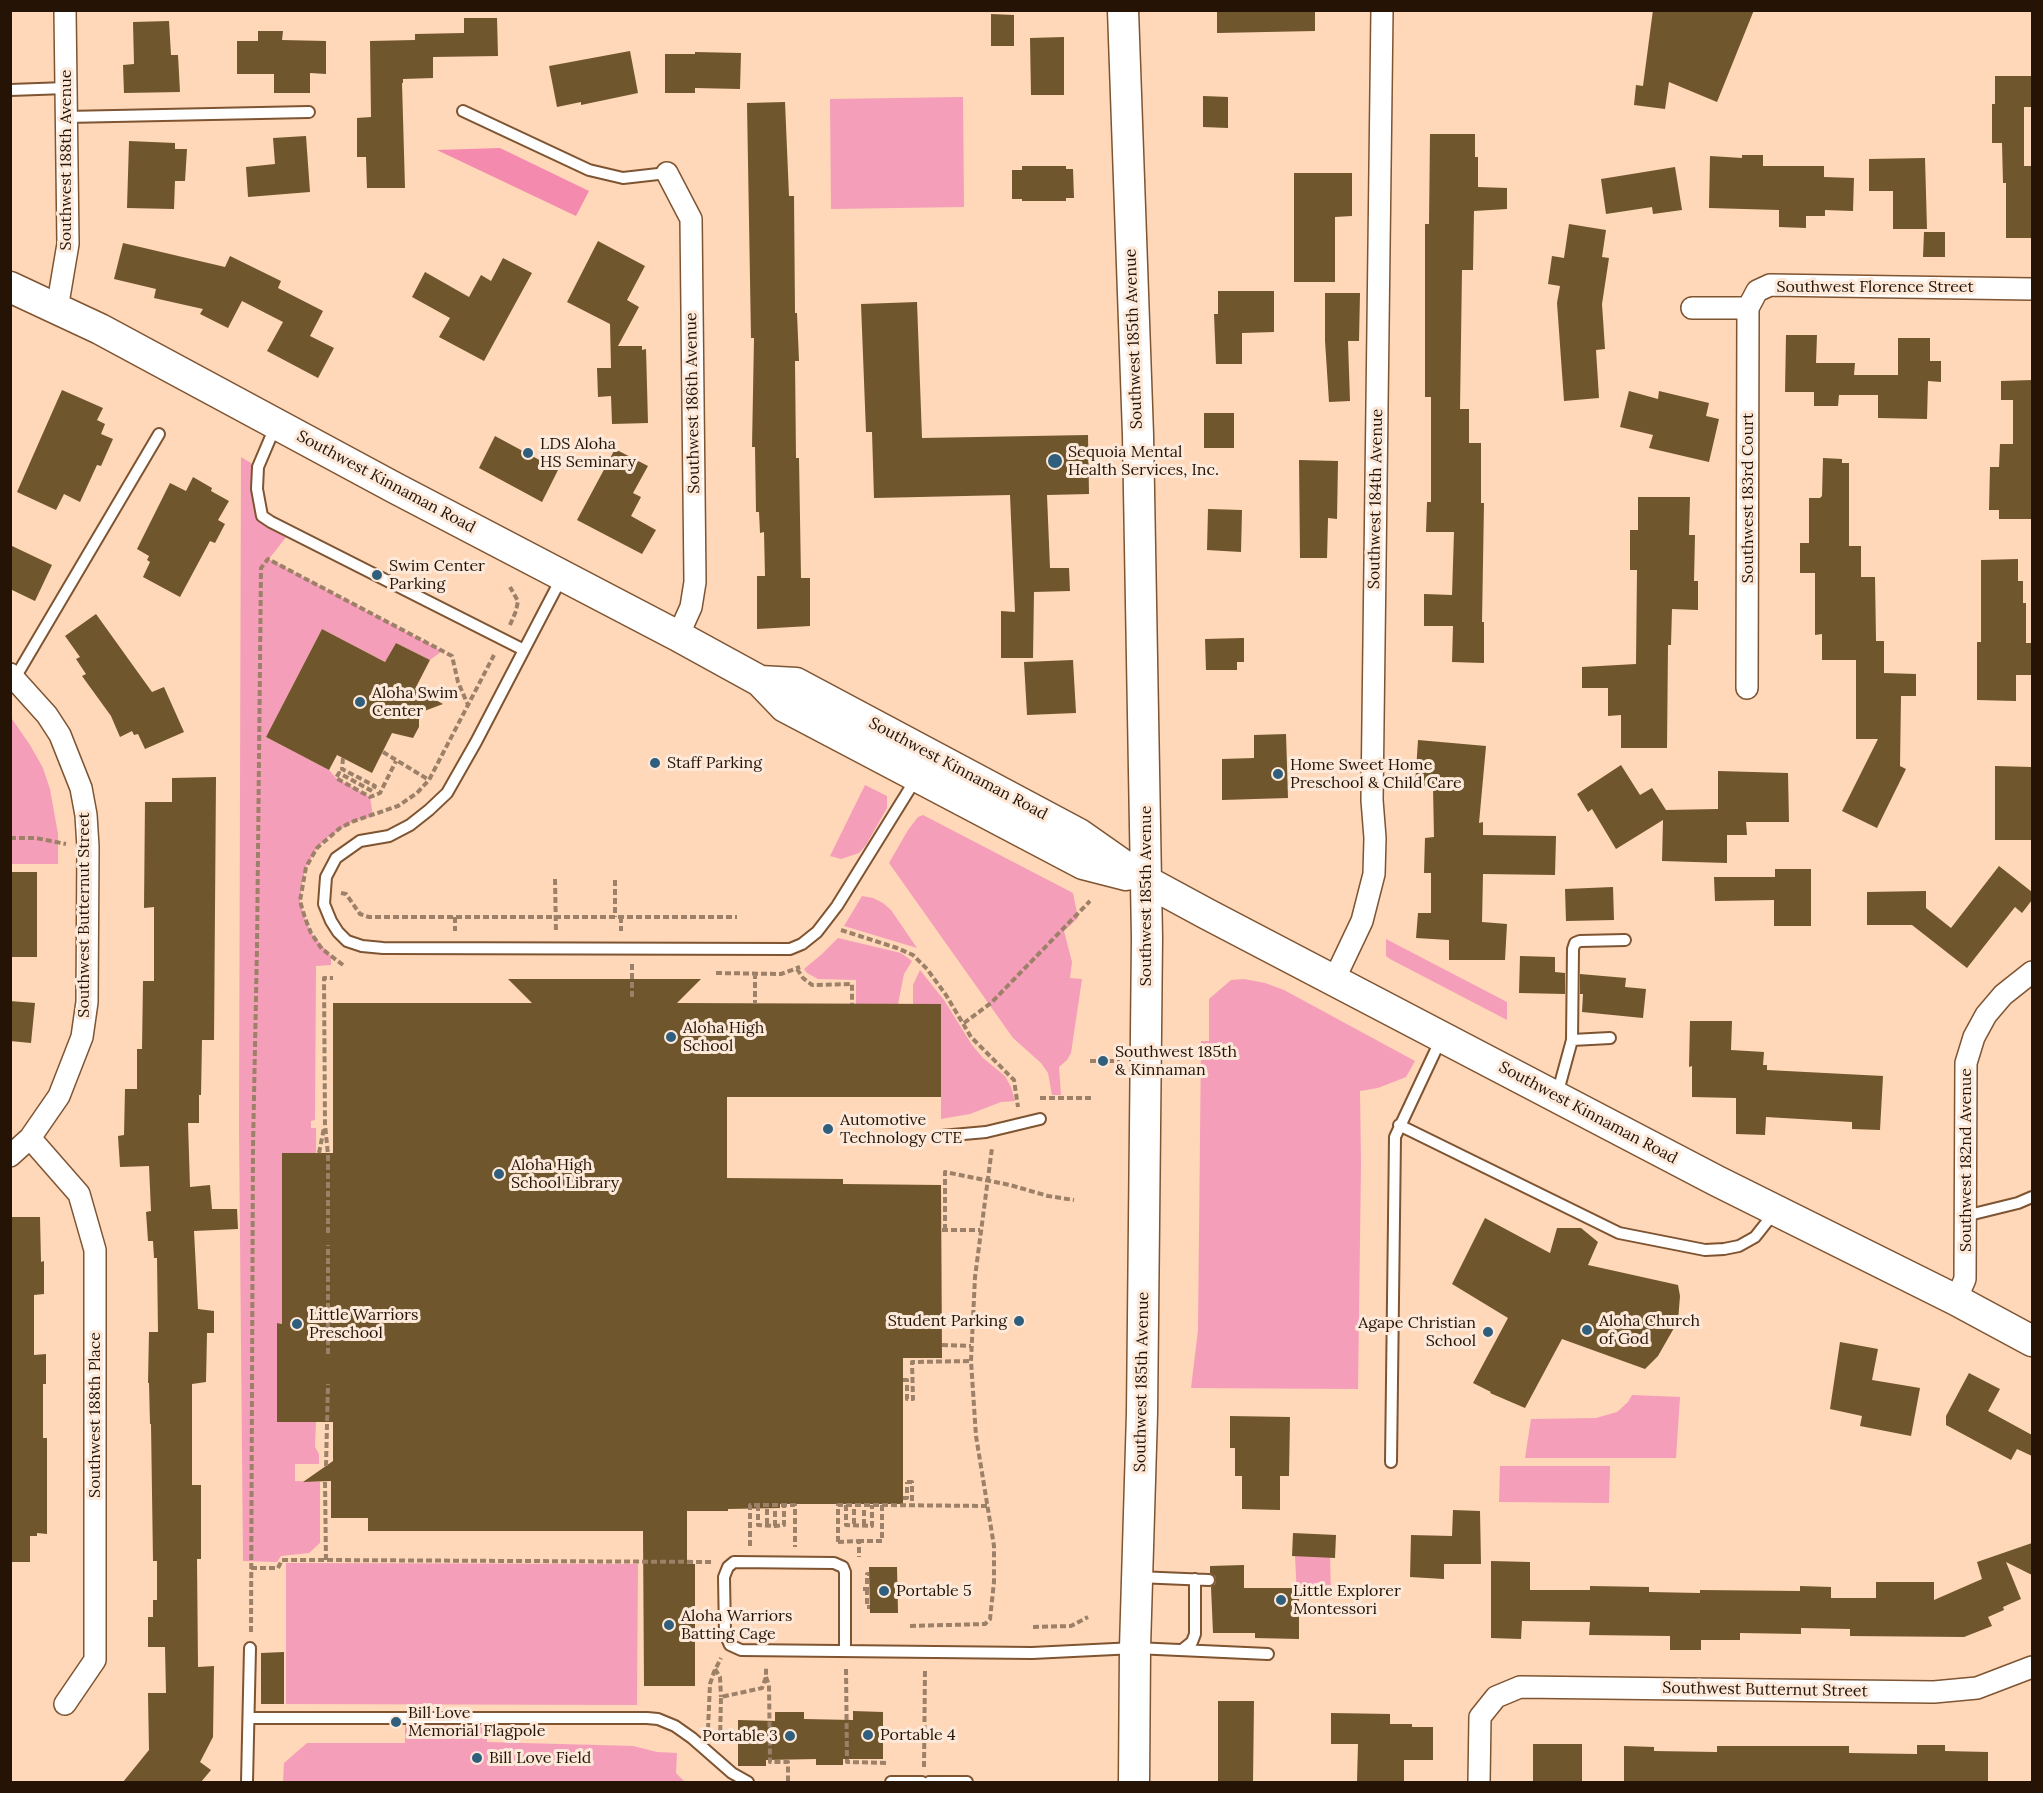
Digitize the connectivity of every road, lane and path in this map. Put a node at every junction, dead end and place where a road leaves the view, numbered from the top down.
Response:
1 (65, 10) edge
2 (1123, 10) edge
3 (1382, 10) edge
4 (66, 88) junction
5 (10, 90) edge
6 (309, 111) dead end
7 (463, 111) dead end
8 (66, 117) junction
9 (667, 173) joint
10 (10, 287) edge
11 (2032, 289) edge
12 (1692, 308) dead end
13 (1748, 308) junction
14 (57, 309) junction
15 (276, 423) junction
16 (159, 434) dead end
17 (562, 577) junction
18 (510, 587) dead end
19 (678, 636) junction
20 (502, 639) junction
21 (524, 650) junction
22 (13, 676) edge
23 (760, 681) junction
24 (1747, 688) dead end
25 (383, 752) dead end
26 (343, 758) dead end
27 (396, 761) junction
28 (917, 777) junction
29 (429, 780) dead end
30 (10, 838) edge
31 (88, 847) junction
32 (555, 879) dead end
33 (615, 880) dead end
34 (1146, 881) junction
35 (324, 893) junction
36 (1090, 901) dead end
37 (556, 917) junction
38 (615, 917) junction
39 (621, 917) junction
40 (737, 917) dead end
41 (837, 928) dead end
42 (621, 931) dead end
43 (1625, 940) dead end
44 (2032, 972) edge
45 (633, 973) dead end
46 (716, 973) dead end
47 (755, 973) junction
48 (333, 978) dead end
49 (1334, 980) junction
50 (632, 998) dead end
51 (755, 1004) dead end
52 (852, 1004) dead end
53 (964, 1023) junction
54 (1442, 1036) junction
55 (1610, 1038) dead end
56 (1572, 1040) junction
57 (1557, 1095) junction
58 (1040, 1098) dead end
59 (1090, 1098) dead end
60 (1040, 1119) dead end
61 (324, 1124) junction
62 (1399, 1125) junction
63 (1017, 1126) junction
64 (993, 1131) junction
65 (941, 1136) dead end
66 (30, 1138) junction
67 (319, 1153) dead end
68 (10, 1156) edge
69 (987, 1180) junction
70 (2032, 1197) edge
71 (1074, 1200) dead end
72 (1776, 1210) junction
73 (1965, 1216) junction
74 (980, 1230) junction
75 (328, 1233) dead end
76 (328, 1245) dead end
77 (1956, 1300) junction
78 (2032, 1341) edge
79 (942, 1345) dead end
80 (971, 1346) junction
81 (328, 1354) dead end
82 (971, 1361) junction
83 (903, 1380) dead end
84 (328, 1384) dead end
85 (1391, 1462) dead end
86 (326, 1466) dead end
87 (325, 1482) dead end
88 (903, 1498) dead end
89 (758, 1505) junction
90 (784, 1505) junction
91 (846, 1505) junction
92 (872, 1505) junction
93 (882, 1505) junction
94 (912, 1505) junction
95 (987, 1506) junction
96 (776, 1508) dead end
97 (767, 1509) dead end
98 (854, 1509) dead end
99 (864, 1509) dead end
100 (864, 1525) junction
101 (767, 1526) junction
102 (775, 1526) junction
103 (854, 1526) junction
104 (859, 1541) dead end
105 (838, 1542) dead end
106 (326, 1560) junction
107 (694, 1562) dead end
108 (750, 1562) junction
109 (795, 1562) junction
110 (252, 1568) junction
111 (1137, 1578) junction
112 (1195, 1579) junction
113 (1209, 1580) dead end
114 (867, 1589) dead end
115 (870, 1607) dead end
116 (1088, 1617) dead end
117 (933, 1624) junction
118 (910, 1626) dead end
119 (1033, 1627) dead end
120 (730, 1645) junction
121 (250, 1648) joint
122 (1135, 1648) junction
123 (766, 1650) junction
124 (1182, 1650) junction
125 (846, 1651) junction
126 (933, 1652) junction
127 (1268, 1654) dead end
128 (2032, 1666) edge
129 (715, 1669) junction
130 (766, 1677) junction
131 (721, 1697) junction
132 (65, 1704) dead end
133 (249, 1718) junction
134 (702, 1748) junction
135 (711, 1755) junction
136 (863, 1762) dead end
137 (923, 1777) edge
138 (247, 1782) edge
139 (748, 1782) edge
140 (788, 1782) edge
141 (891, 1782) edge
142 (929, 1782) edge
143 (967, 1782) edge
144 (1134, 1782) edge
145 (1479, 1782) edge

1 - 4 street, Southwest 188th Avenue
2 - 34 main road, Southwest 185th Avenue
3 - 49 street, Southwest 184th Avenue
4 - 5 lane
4 - 8 street, Southwest 188th Avenue
6 - 8 lane
7 - 9 lane
8 - 14 street, Southwest 188th Avenue
9 - 19 street, Southwest 186th Avenue
10 - 14 main road, Southwest Kinnaman Road
11 - 13 street, Southwest Florence Street
12 - 13 street
13 - 24 street, Southwest 183rd Court
14 - 15 main road, Southwest Kinnaman Road
15 - 17 main road, Southwest Kinnaman Road
15 - 20 lane
16 - 22 lane
17 - 19 main road, Southwest Kinnaman Road
17 - 21 lane
18 - 20 path
19 - 23 main road, Southwest Kinnaman Road
20 - 21 lane
20 - 110 path
21 - 35 lane
22 - 31 street, Southwest Butternut Street
23 - 28 main road, Southwest Kinnaman Road
23 - 34 main road, Southwest Kinnaman Road
25 - 27 path
26 - 27 path
27 - 29 path
28 - 34 main road, Southwest Kinnaman Road
28 - 35 lane
30 - 31 path
31 - 66 street, Southwest Butternut Street
32 - 37 path
33 - 38 path
34 - 49 main road, Southwest Kinnaman Road
34 - 111 main road, Southwest 185th Avenue
35 - 37 path
36 - 53 path
37 - 38 path
38 - 39 path
39 - 40 path
39 - 42 path
41 - 53 path
43 - 56 lane
44 - 73 street, Southwest 182nd Avenue
45 - 50 path
46 - 47 path
47 - 51 path
47 - 52 path
48 - 61 path
49 - 54 main road, Southwest Kinnaman Road
53 - 63 path
54 - 57 main road, Southwest Kinnaman Road
54 - 62 lane
55 - 56 lane
56 - 57 lane
57 - 72 main road, Southwest Kinnaman Road
58 - 59 path
60 - 63 lane
61 - 67 path
61 - 75 path
62 - 72 lane
62 - 85 lane
63 - 64 lane
64 - 65 lane
64 - 69 path
66 - 68 street, Southwest Butternut Street
66 - 132 street, Southwest 188th Place
69 - 71 path
69 - 74 path
69 - 74 path
70 - 73 lane
72 - 77 main road, Southwest Kinnaman Road
73 - 77 street, Southwest 182nd Avenue
74 - 80 path
76 - 81 path
77 - 78 main road, Southwest Kinnaman Road
79 - 80 path
80 - 82 path
82 - 83 path
82 - 95 path
84 - 86 path
87 - 106 path
88 - 94 path
89 - 90 path
89 - 101 path
89 - 108 path
90 - 102 path
90 - 109 path
91 - 92 path
91 - 103 path
91 - 105 path
92 - 93 path
92 - 100 path
93 - 94 path
93 - 104 path
94 - 95 path
95 - 117 path
96 - 102 path
97 - 101 path
98 - 103 path
99 - 100 path
100 - 103 path
101 - 102 path
106 - 107 path
106 - 110 path
108 - 109 lane
108 - 120 lane
109 - 125 lane
110 - 121 path
111 - 112 lane
111 - 122 main road, Southwest 185th Avenue
112 - 113 lane
112 - 124 lane
114 - 115 path
116 - 119 path
117 - 118 path
117 - 126 path
120 - 123 lane
120 - 129 path
121 - 133 lane
122 - 124 lane
122 - 126 lane
122 - 144 main road, Southwest 185th Avenue
123 - 125 lane
123 - 130 path
124 - 127 lane
125 - 126 lane
125 - 136 path
126 - 137 path
128 - 145 street, Southwest Butternut Street
129 - 131 path
129 - 134 path
130 - 131 path
130 - 140 path
131 - 135 path
133 - 134 lane
133 - 138 lane
134 - 135 lane
135 - 139 lane
137 - 141 lane
142 - 143 lane

